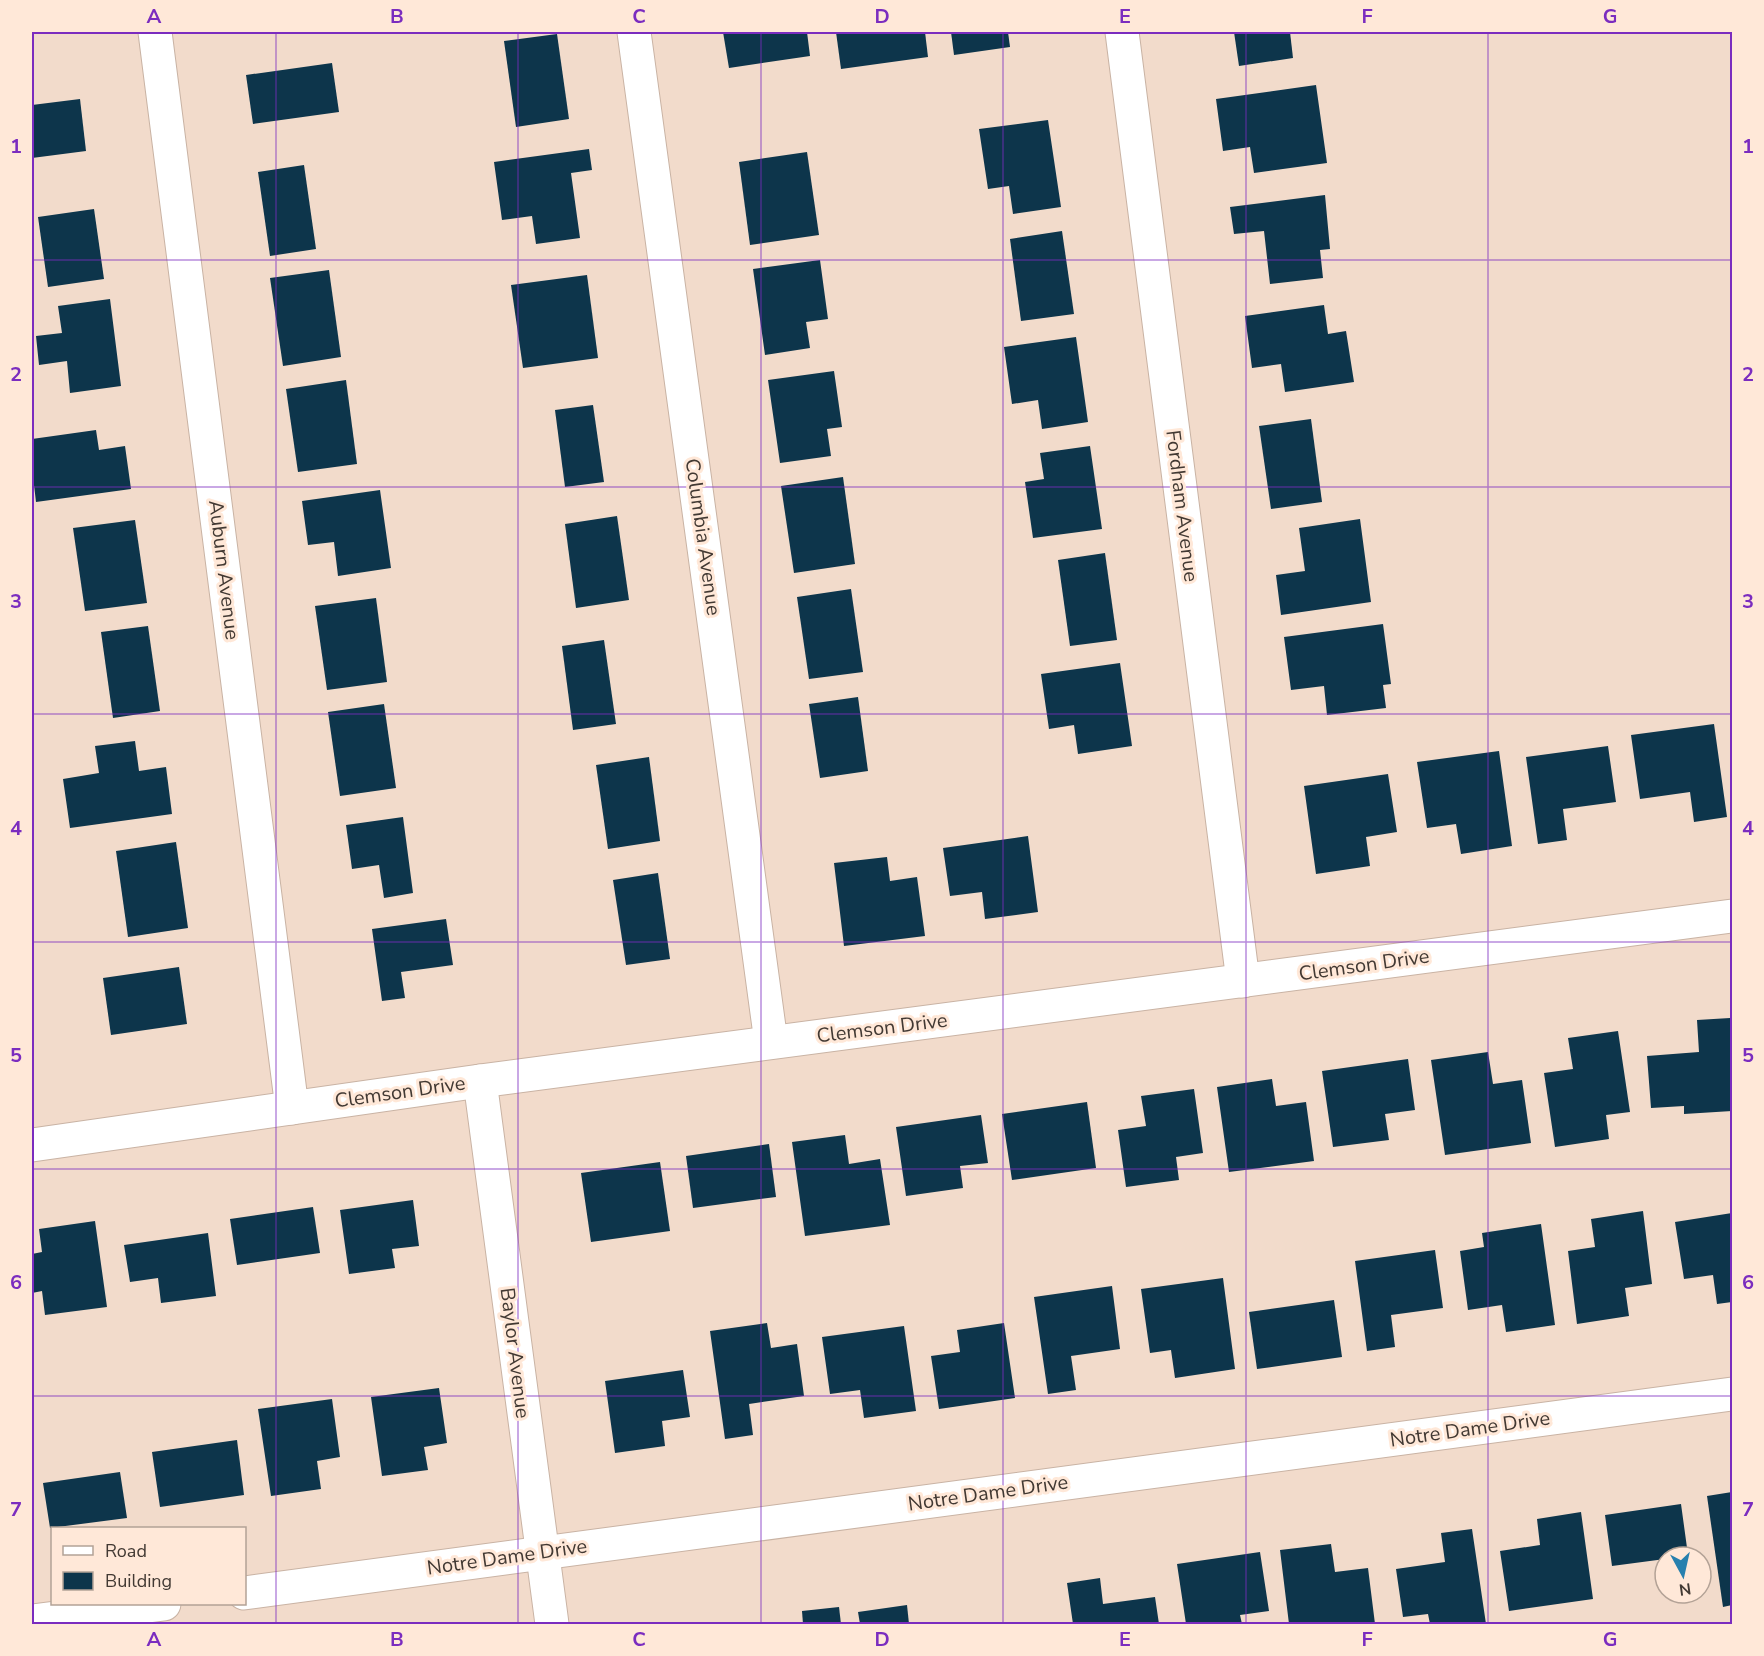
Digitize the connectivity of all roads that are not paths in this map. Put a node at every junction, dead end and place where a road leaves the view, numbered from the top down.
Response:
1 (155, 32) edge
2 (634, 32) edge
3 (1122, 32) edge
4 (1732, 916) edge
5 (1243, 981) junction
6 (771, 1042) junction
7 (480, 1081) junction
8 (292, 1108) junction
9 (32, 1145) edge
10 (1732, 1394) edge
11 (542, 1553) junction
12 (246, 1593) edge
13 (157, 1605) edge
14 (32, 1622) edge
15 (552, 1624) edge

1 - 8 street, Auburn Avenue
2 - 6 street, Columbia Avenue
3 - 5 street, Fordham Avenue
4 - 5 street, Clemson Drive
5 - 6 street, Clemson Drive
6 - 7 street, Clemson Drive
7 - 8 street, Clemson Drive
7 - 11 street, Baylor Avenue
8 - 9 street, Clemson Drive
10 - 11 street, Notre Dame Drive
11 - 12 street, Notre Dame Drive
11 - 15 street, Baylor Avenue
13 - 14 street

